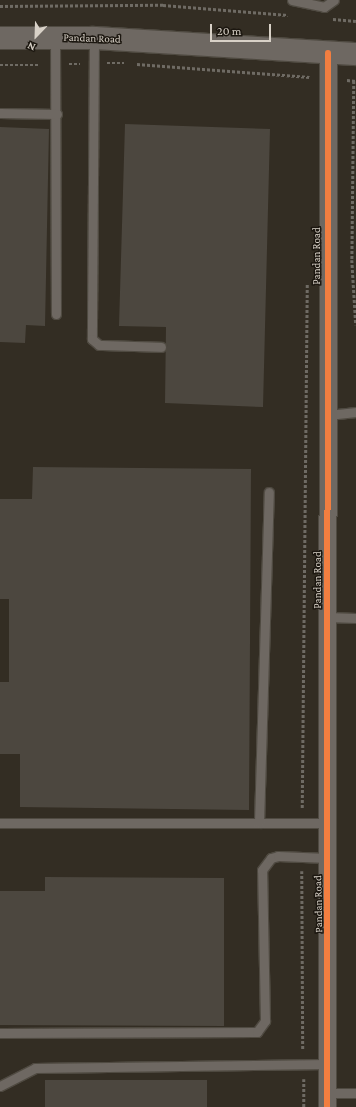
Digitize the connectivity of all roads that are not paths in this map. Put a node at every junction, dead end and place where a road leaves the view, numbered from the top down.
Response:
1 (292, 0) edge
2 (334, 0) edge
3 (0, 38) edge
4 (55, 38) junction
5 (94, 38) junction
6 (328, 52) junction
7 (356, 54) edge
8 (0, 113) edge
9 (57, 114) junction
10 (56, 314) dead end
11 (161, 347) dead end
12 (356, 412) edge
13 (328, 415) junction
14 (269, 492) dead end
15 (328, 617) junction
16 (356, 618) edge
17 (0, 823) edge
18 (260, 823) junction
19 (327, 823) junction
20 (327, 858) junction
21 (0, 1033) edge
22 (326, 1064) junction
23 (0, 1086) edge
24 (356, 1093) edge
25 (327, 1100) edge

1 - 2 lane
3 - 4 street, Pandan Road
4 - 5 street, Pandan Road
4 - 9 lane
5 - 6 street, Pandan Road
5 - 11 lane
6 - 7 street, Pandan Road
6 - 13 street, Pandan Road
8 - 9 lane
9 - 10 lane
12 - 13 lane
13 - 15 street, Pandan Road
14 - 18 lane
15 - 16 lane
15 - 19 street, Pandan Road
17 - 18 lane
18 - 19 lane
19 - 20 street, Pandan Road
20 - 21 lane
20 - 22 street, Pandan Road
22 - 23 lane
22 - 25 street, Pandan Road
24 - 25 lane

